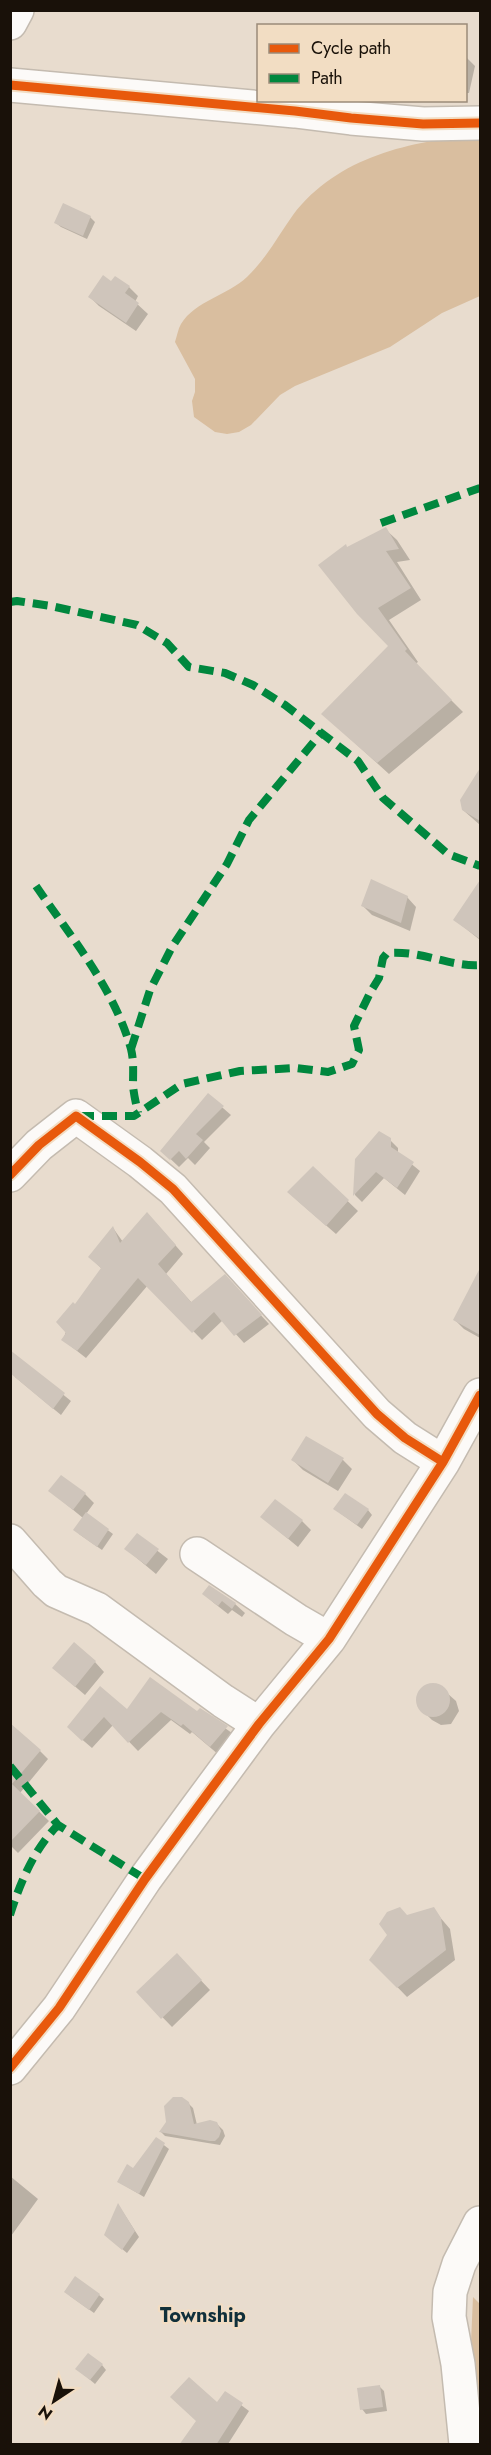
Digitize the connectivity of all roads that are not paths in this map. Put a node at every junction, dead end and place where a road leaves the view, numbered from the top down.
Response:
1 (17, 10) edge
2 (10, 23) edge
3 (10, 85) edge
4 (480, 123) edge
5 (10, 1174) edge
6 (480, 1395) edge
7 (443, 1462) junction
8 (10, 1541) edge
9 (197, 1554) dead end
10 (329, 1640) junction
11 (259, 1724) junction
12 (10, 2068) edge
13 (480, 2223) edge
14 (466, 2445) edge

1 - 2 street
3 - 4 street
5 - 7 street
6 - 7 street
7 - 10 street
8 - 11 street
9 - 10 street
10 - 11 street
11 - 12 street
13 - 14 street

